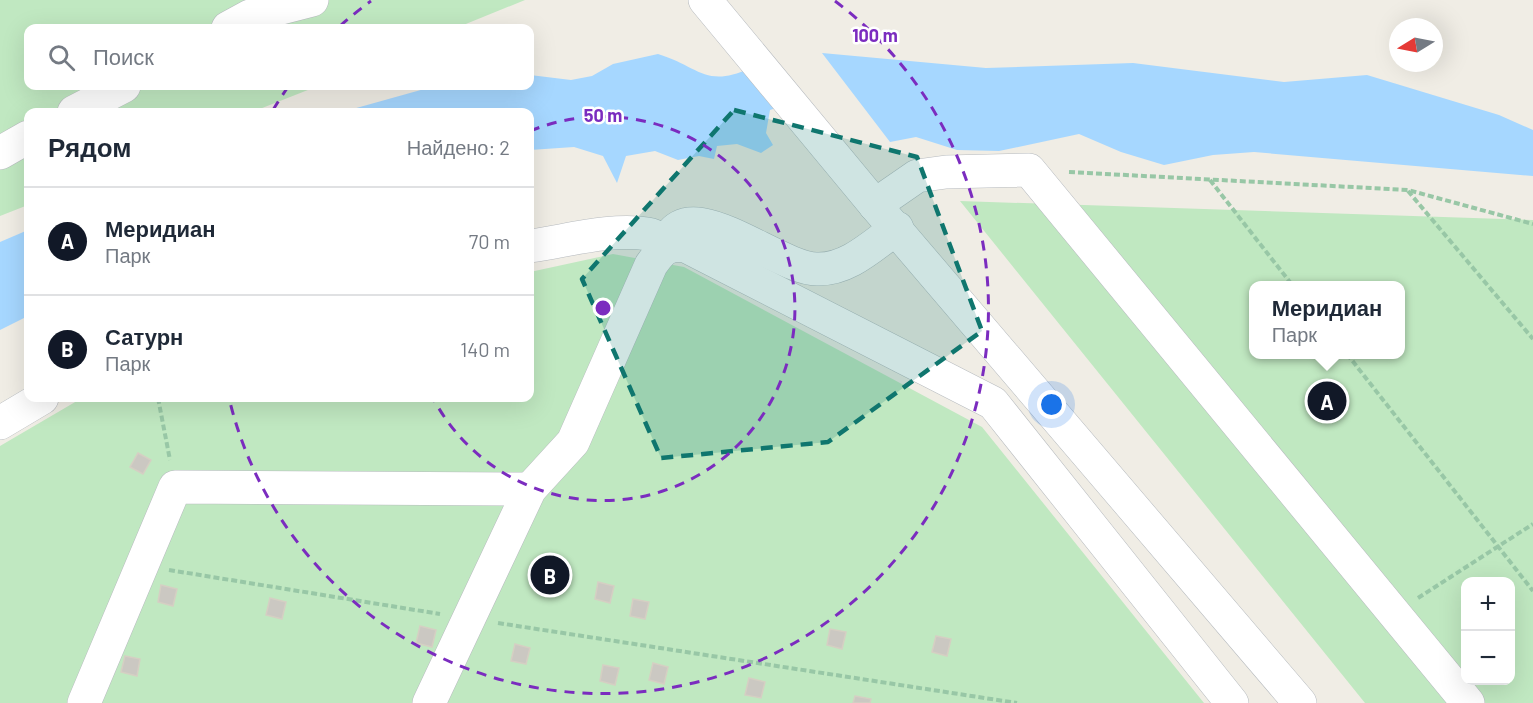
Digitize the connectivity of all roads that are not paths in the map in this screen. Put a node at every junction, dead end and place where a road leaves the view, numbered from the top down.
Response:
1 (312, 0) edge
2 (705, 0) edge
3 (235, 24) edge
4 (116, 90) edge
5 (82, 108) edge
6 (24, 139) edge
7 (0, 153) edge
8 (874, 205) junction
9 (897, 228) junction
10 (534, 245) edge
11 (666, 247) junction
12 (35, 402) edge
13 (0, 423) edge
14 (530, 489) junction
15 (84, 703) edge
16 (429, 703) edge
17 (1232, 703) edge
18 (1300, 703) edge
19 (1468, 703) edge

1 - 3 street
2 - 8 street
4 - 5 street
6 - 7 street
8 - 9 street
8 - 19 street
9 - 11 street
9 - 18 street
10 - 11 street
11 - 14 street
11 - 17 street
12 - 13 street
14 - 15 street
14 - 16 street

